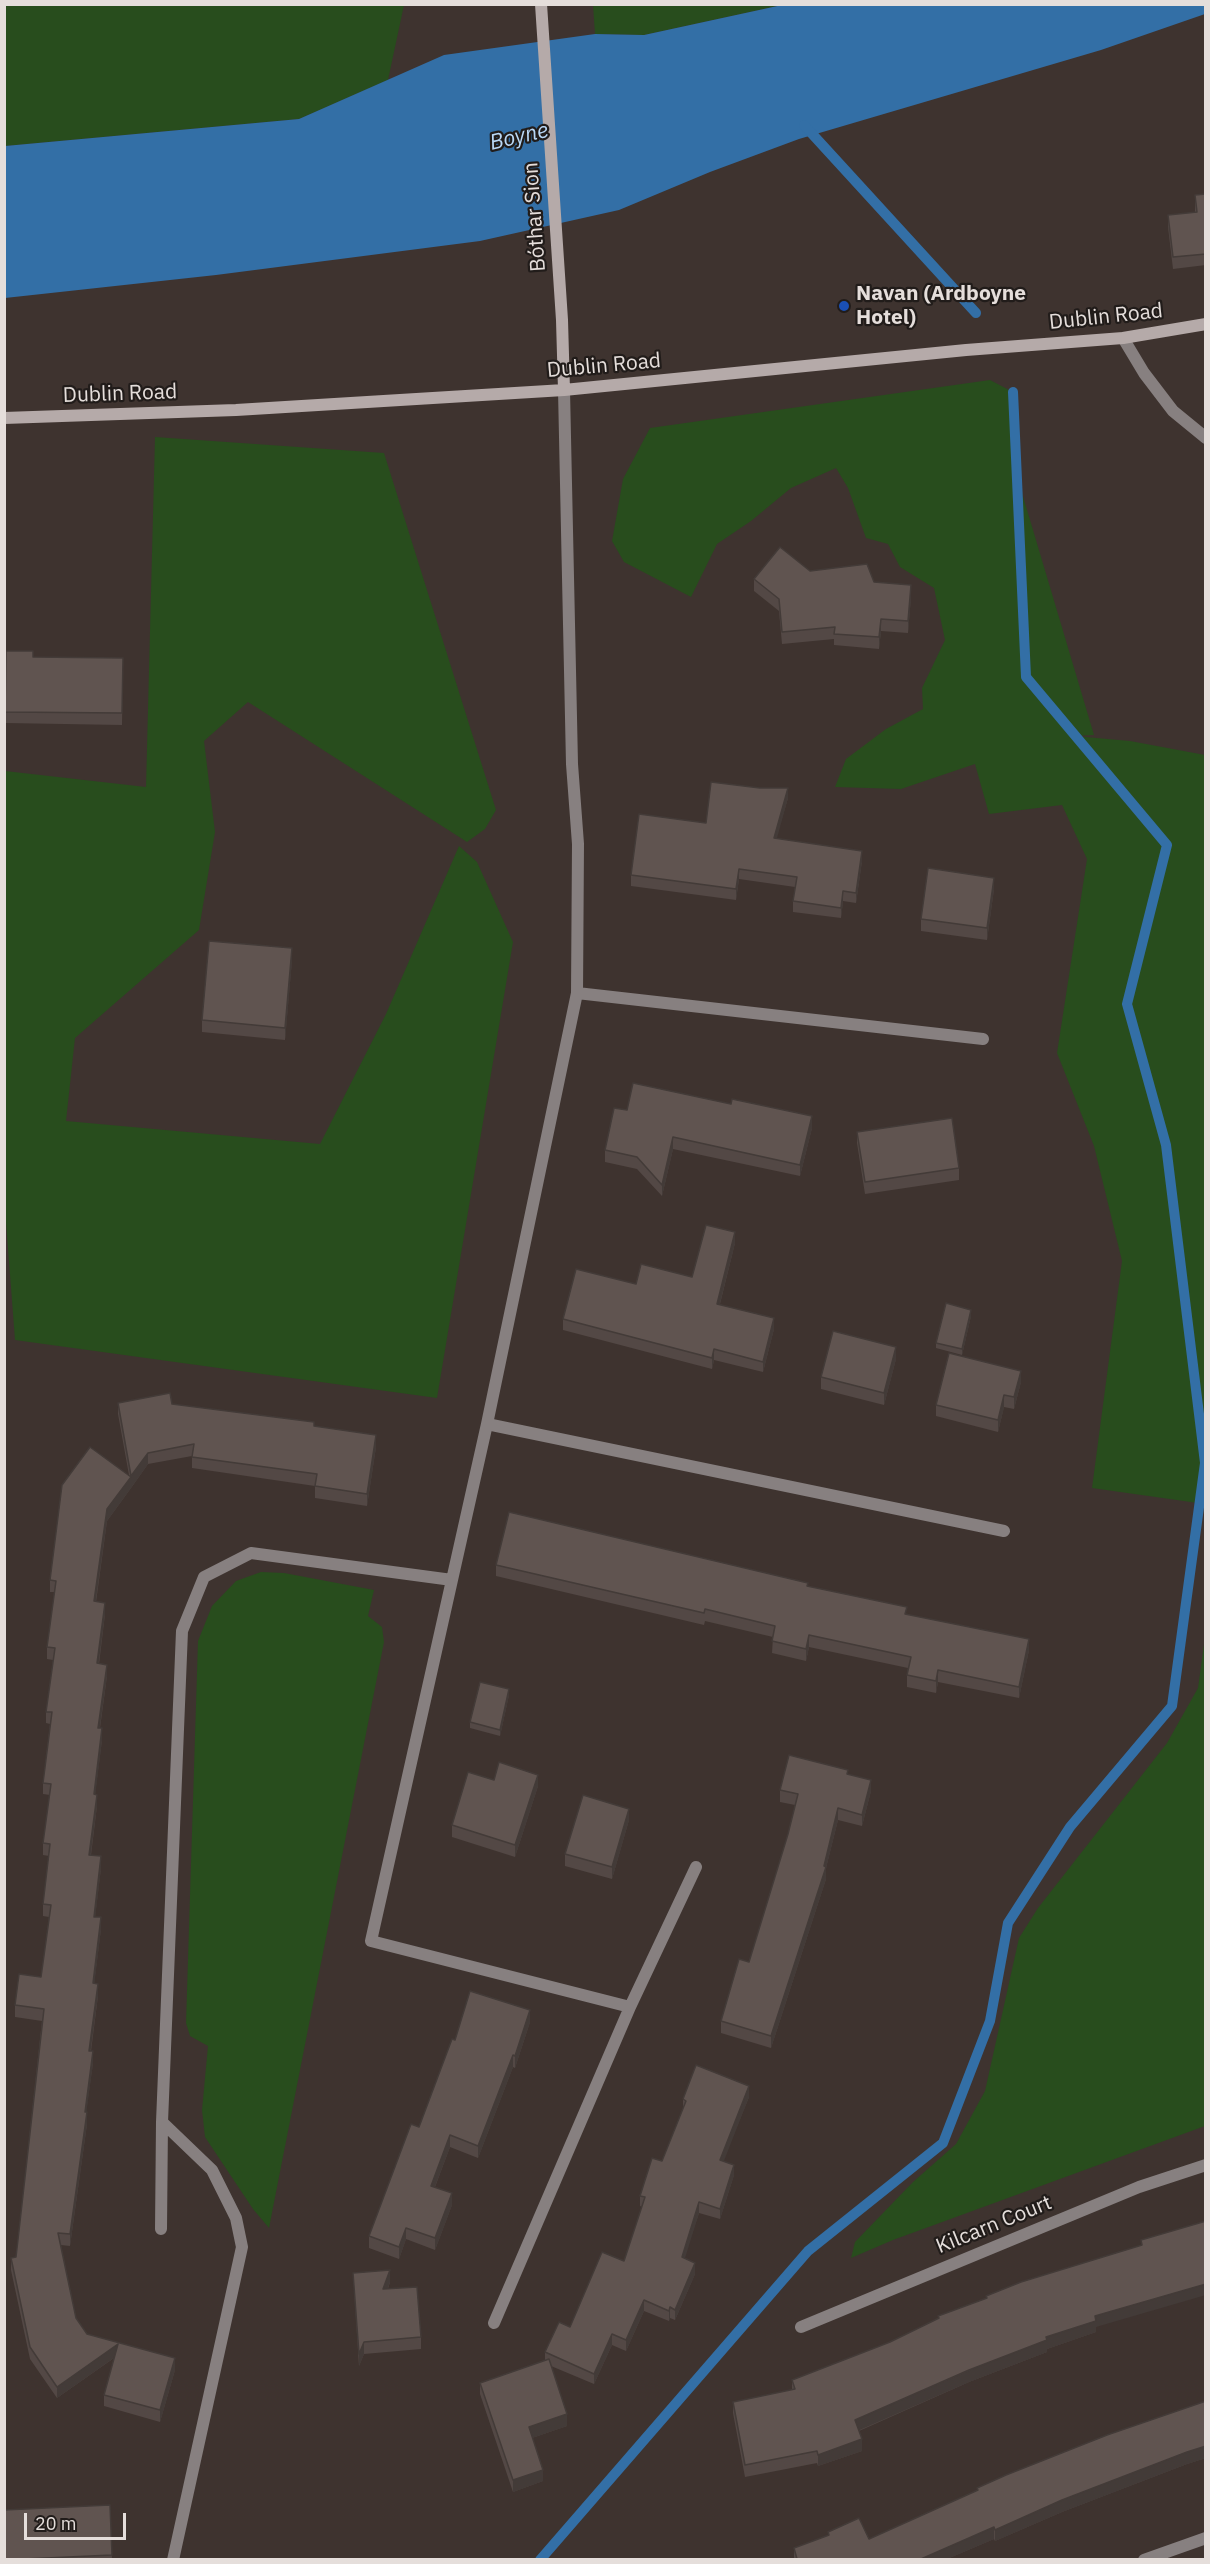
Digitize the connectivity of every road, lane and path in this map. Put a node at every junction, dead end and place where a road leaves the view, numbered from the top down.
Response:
1 (540, 4) edge
2 (1206, 324) edge
3 (1123, 338) junction
4 (564, 390) junction
5 (4, 418) edge
6 (1206, 438) edge
7 (577, 993) junction
8 (983, 1039) dead end
9 (487, 1424) junction
10 (1004, 1531) dead end
11 (452, 1580) junction
12 (696, 1867) dead end
13 (630, 2007) junction
14 (162, 2122) junction
15 (1206, 2165) edge
16 (161, 2229) dead end
17 (494, 2323) dead end
18 (801, 2327) dead end
19 (1206, 2538) edge
20 (173, 2559) edge
21 (1144, 2559) edge

1 - 4 main road, Bóthar Sion
2 - 3 main road, Dublin Road
3 - 4 main road, Dublin Road
3 - 6 street
4 - 5 main road, Dublin Road
4 - 7 street
7 - 8 street
7 - 9 street
9 - 10 street
9 - 11 street
11 - 13 street
11 - 14 street
12 - 13 street
13 - 17 street
14 - 16 street
14 - 20 street
15 - 18 street, Kilcarn Court
19 - 21 street

